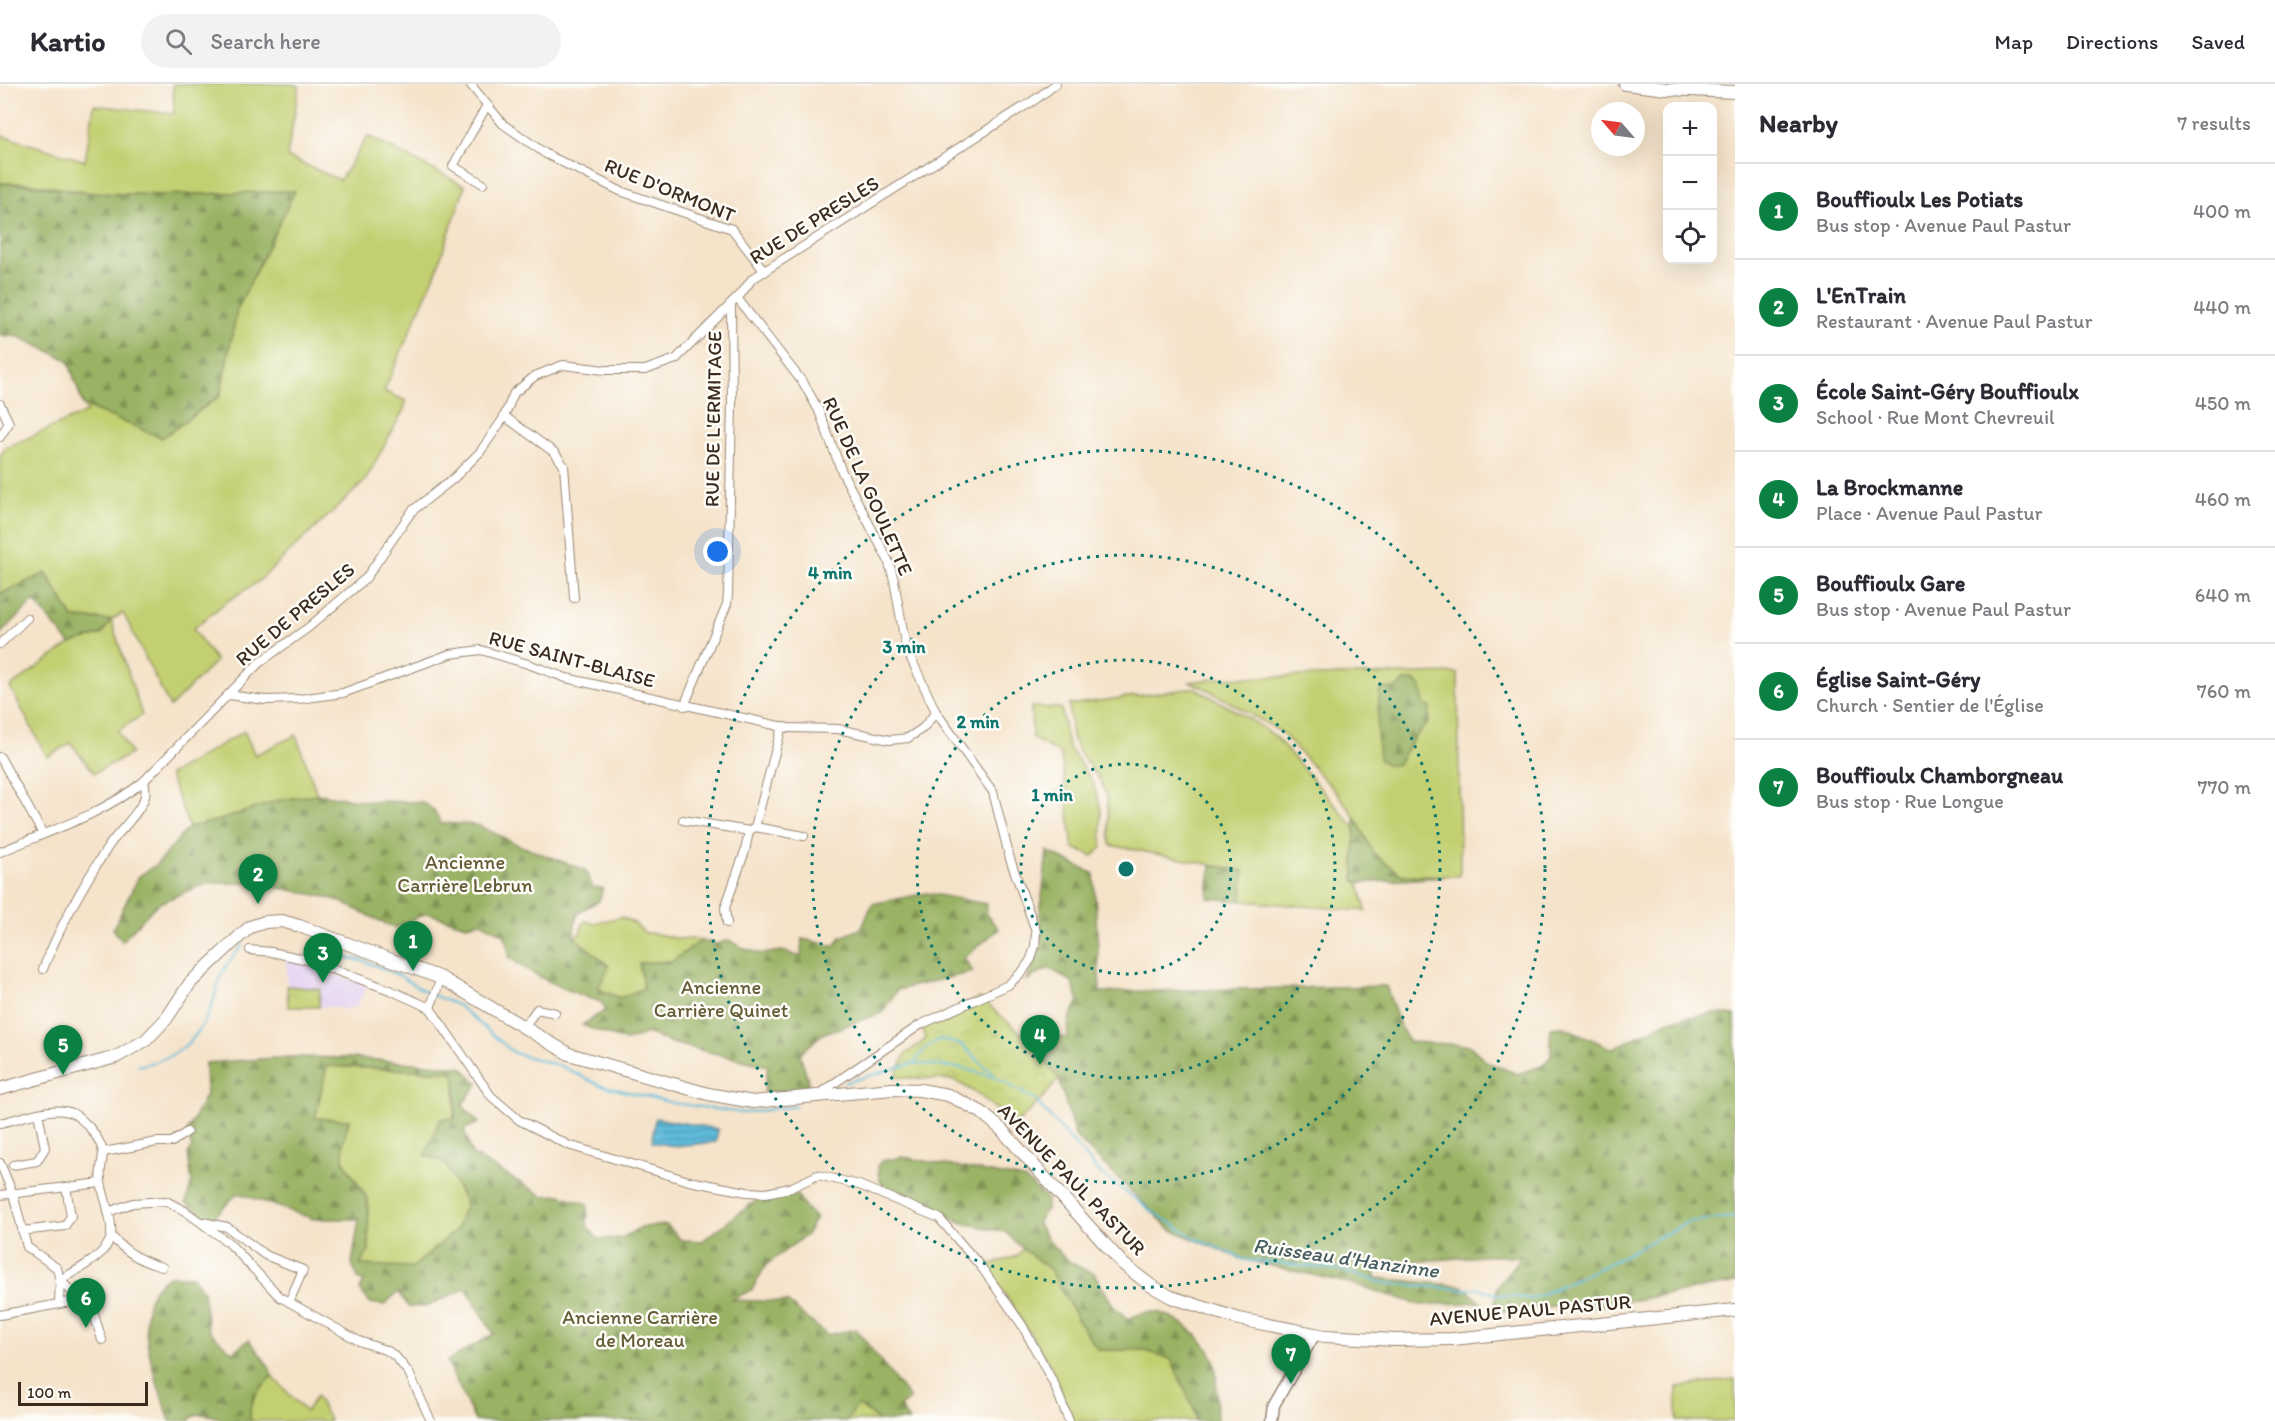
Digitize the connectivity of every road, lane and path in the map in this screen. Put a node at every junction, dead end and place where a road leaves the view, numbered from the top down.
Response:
1 (470, 84) edge
2 (1056, 84) edge
3 (1626, 84) edge
4 (1735, 92) edge
5 (488, 105) junction
6 (483, 184) dead end
7 (765, 272) junction
8 (734, 301) junction
9 (0, 404) edge
10 (504, 416) junction
11 (0, 437) edge
12 (574, 598) dead end
13 (27, 618) dead end
14 (0, 644) edge
15 (229, 695) junction
16 (684, 706) junction
17 (936, 712) junction
18 (782, 726) junction
19 (0, 757) edge
20 (144, 781) junction
21 (683, 820) dead end
22 (752, 829) junction
23 (43, 834) junction
24 (804, 836) dead end
25 (0, 852) edge
26 (727, 923) dead end
27 (250, 950) dead end
28 (44, 969) dead end
29 (441, 978) junction
30 (433, 1001) junction
31 (555, 1013) dead end
32 (524, 1027) junction
33 (0, 1089) edge
34 (814, 1097) junction
35 (38, 1113) junction
36 (0, 1123) edge
37 (187, 1132) dead end
38 (104, 1152) junction
39 (0, 1162) edge
40 (13, 1165) dead end
41 (101, 1183) junction
42 (66, 1187) junction
43 (13, 1194) junction
44 (0, 1195) edge
45 (108, 1212) junction
46 (200, 1222) junction
47 (22, 1231) junction
48 (111, 1236) junction
49 (162, 1267) dead end
50 (60, 1280) junction
51 (80, 1300) junction
52 (289, 1302) junction
53 (59, 1304) junction
54 (1735, 1310) edge
55 (0, 1315) edge
56 (1315, 1334) junction
57 (102, 1340) dead end
58 (431, 1421) edge
59 (1069, 1421) edge
60 (1272, 1421) edge

1 - 5 street, RUE D'ORMONT
2 - 7 street, RUE DE PRESLES
3 - 4 main road
5 - 6 street
5 - 7 street, RUE D'ORMONT
7 - 8 street, RUE DE PRESLES
8 - 10 street, RUE DE PRESLES
8 - 16 street, RUE DE L'ERMITAGE
8 - 17 street, RUE DE LA GOULETTE
9 - 11 street
10 - 12 street
10 - 15 street, RUE DE PRESLES
13 - 14 street
15 - 16 street, RUE SAINT-BLAISE
15 - 20 street, RUE DE PRESLES
16 - 18 street, RUE SAINT-BLAISE
17 - 18 street, RUE SAINT-BLAISE
17 - 34 street, RUE DE LA GOULETTE
18 - 22 street
19 - 23 street
20 - 23 street, RUE DE PRESLES
20 - 28 street
21 - 22 street
22 - 24 street
22 - 26 street
23 - 25 street, RUE DE PRESLES
27 - 30 street
29 - 30 street
29 - 32 main road, AVENUE PAUL PASTUR
29 - 33 main road, AVENUE PAUL PASTUR
30 - 59 street
31 - 32 street
32 - 34 main road, AVENUE PAUL PASTUR
34 - 56 main road, AVENUE PAUL PASTUR
35 - 36 street
35 - 38 street
35 - 40 street
37 - 38 street
38 - 41 street
39 - 43 street
41 - 42 street
41 - 45 street
42 - 43 street
42 - 47 street
43 - 44 street
43 - 47 street
45 - 46 street
45 - 48 street
46 - 52 street
46 - 52 street
47 - 50 street
48 - 49 street
48 - 50 street
50 - 51 street
50 - 53 street
51 - 53 street
51 - 57 street
52 - 58 street
53 - 55 street
54 - 56 main road, AVENUE PAUL PASTUR
56 - 60 street

